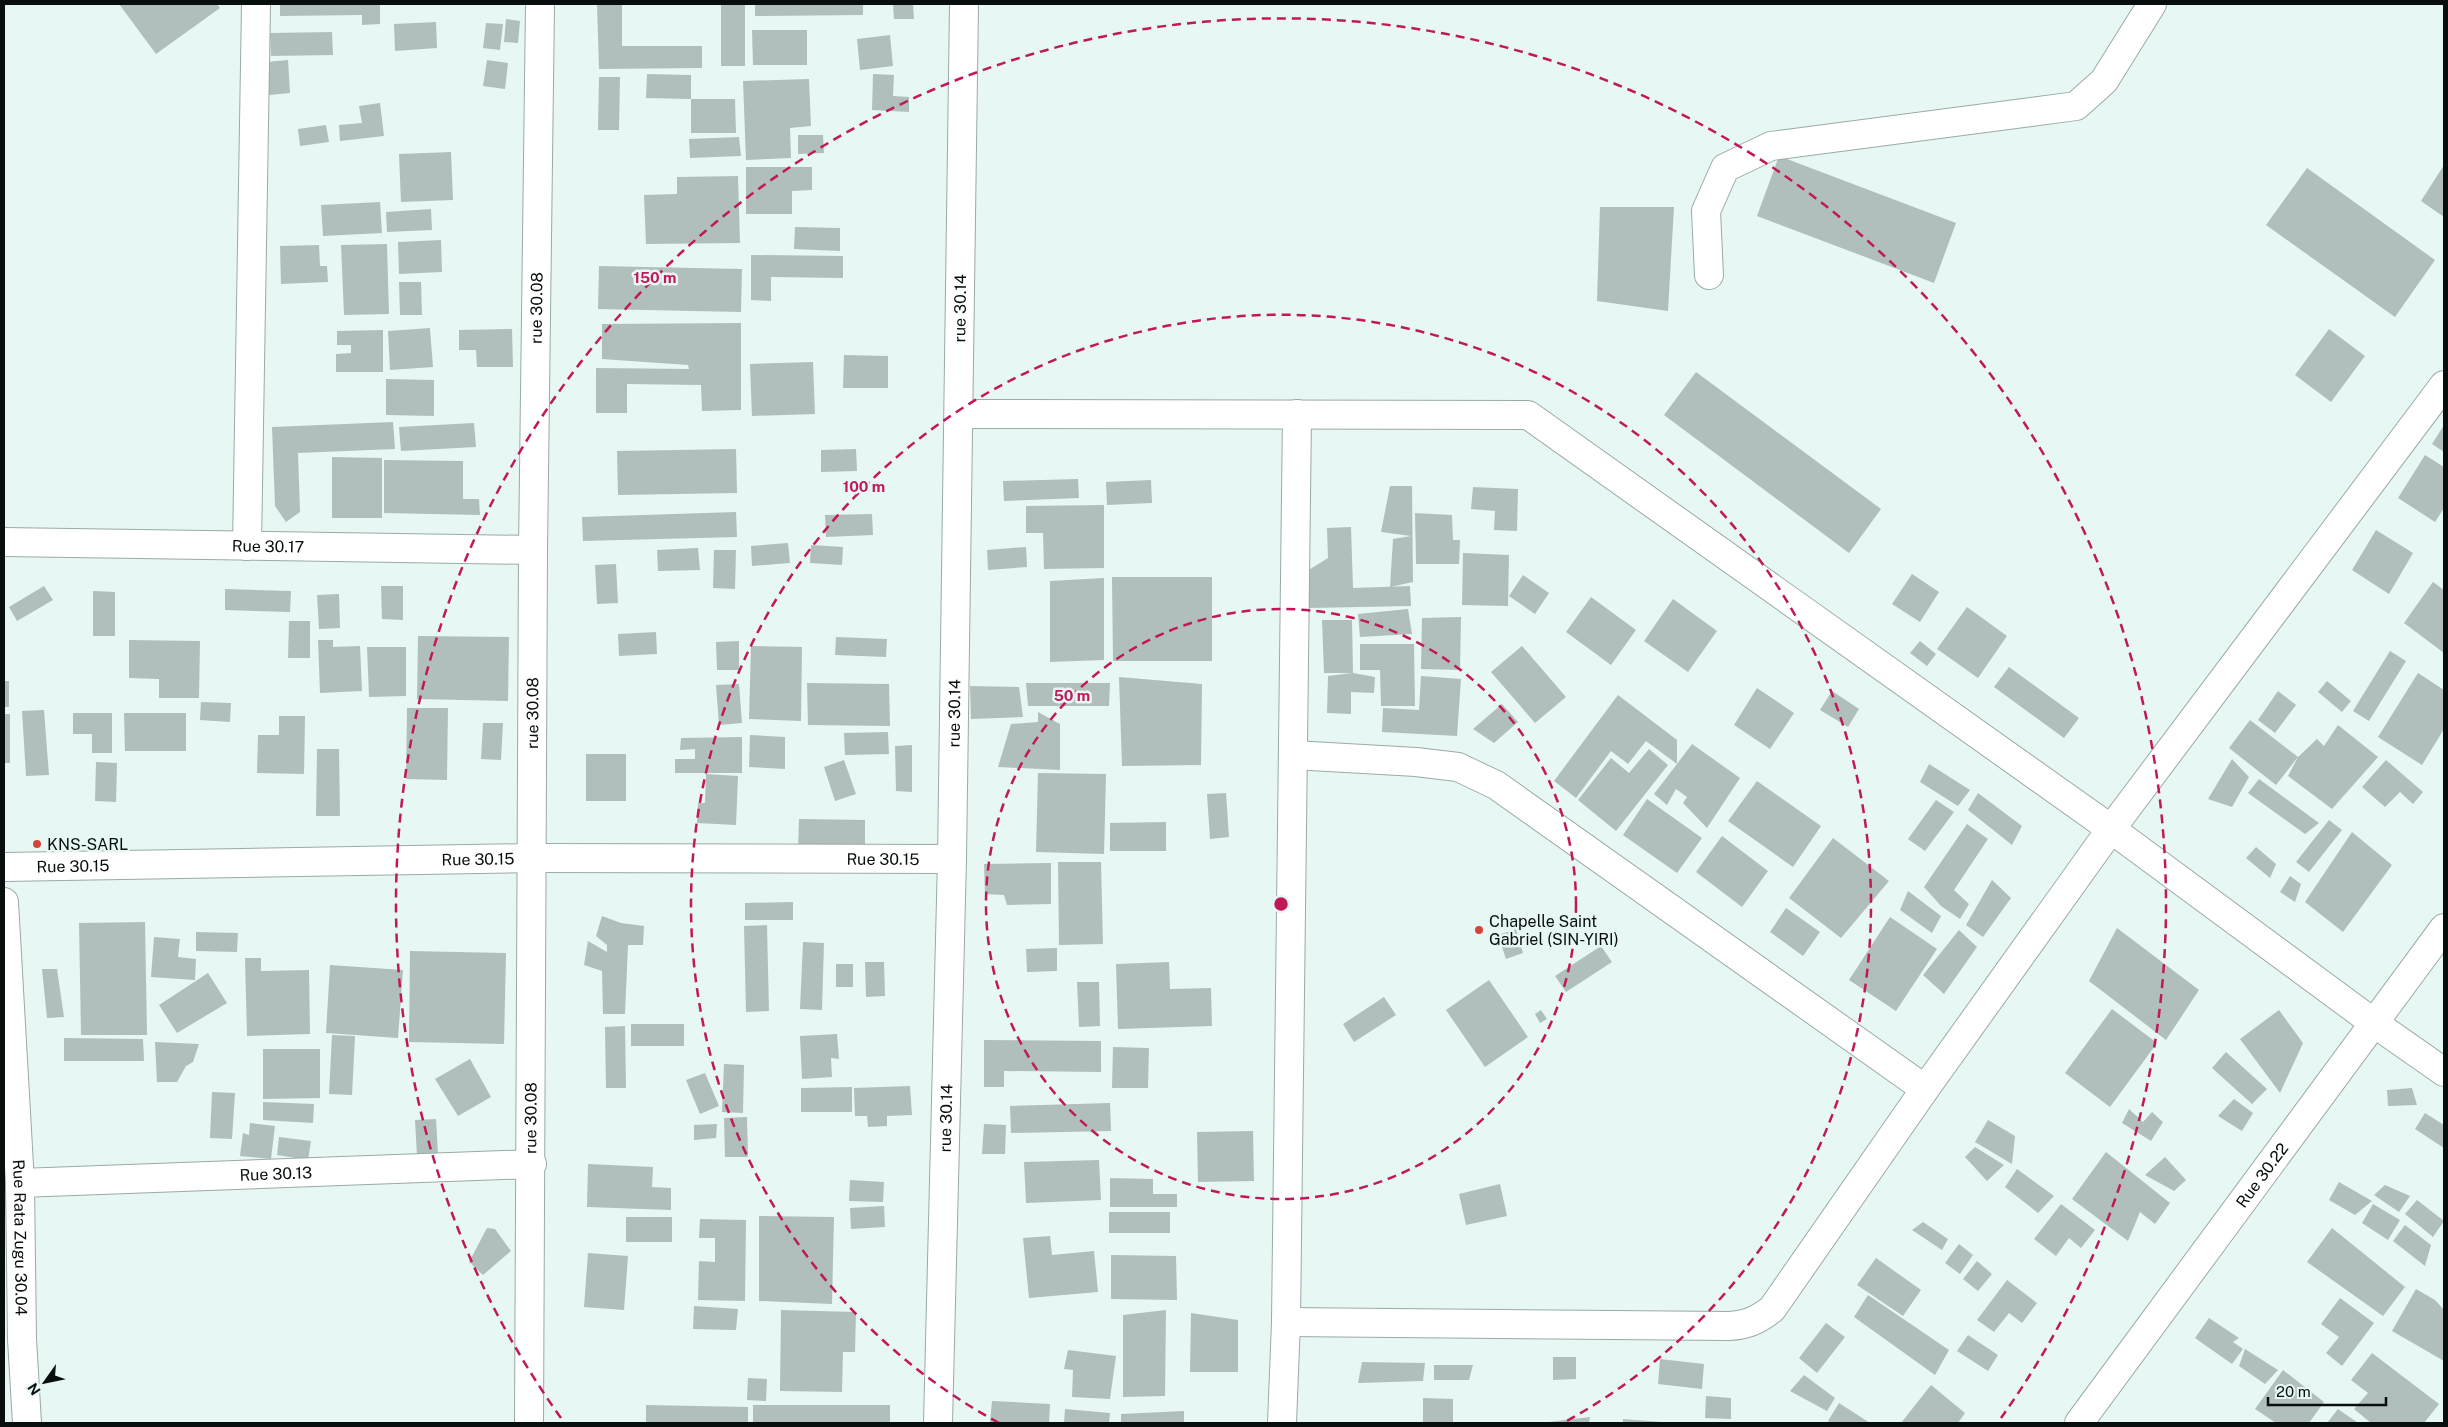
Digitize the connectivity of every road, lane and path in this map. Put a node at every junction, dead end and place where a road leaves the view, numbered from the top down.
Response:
1 (256, 4) edge
2 (540, 4) edge
3 (964, 4) edge
4 (2152, 4) edge
5 (1709, 275) dead end
6 (2444, 385) edge
7 (959, 414) junction
8 (1297, 414) junction
9 (4, 542) edge
10 (247, 546) junction
11 (533, 550) junction
12 (1293, 755) junction
13 (2111, 829) junction
14 (532, 858) junction
15 (952, 859) junction
16 (4, 867) edge
17 (4, 902) edge
18 (2444, 928) edge
19 (2374, 1023) junction
20 (2444, 1072) edge
21 (1925, 1089) junction
22 (532, 1164) junction
23 (20, 1182) junction
24 (1286, 1322) junction
25 (27, 1423) edge
26 (529, 1423) edge
27 (938, 1423) edge
28 (1282, 1423) edge
29 (2079, 1423) edge

1 - 10 street
2 - 11 street, rue 30.08
3 - 7 street, rue 30.14
4 - 5 street
6 - 13 street
7 - 8 street
7 - 15 street, rue 30.14
8 - 12 street
8 - 13 street
9 - 10 street, Rue 30.17
10 - 11 street, Rue 30.17
11 - 14 street, rue 30.08
12 - 21 street
12 - 24 street
13 - 19 street
13 - 21 street
14 - 15 street, Rue 30.15
14 - 16 street, Rue 30.15
14 - 22 street, rue 30.08
15 - 27 street, rue 30.14
17 - 23 street, Rue Rata Zugu 30.04
18 - 19 street, Rue 30.22
19 - 20 street
19 - 29 street, Rue 30.22
21 - 24 street
22 - 23 street, Rue 30.13
22 - 26 street, rue 30.08
23 - 25 street, Rue Rata Zugu 30.04
24 - 28 street

